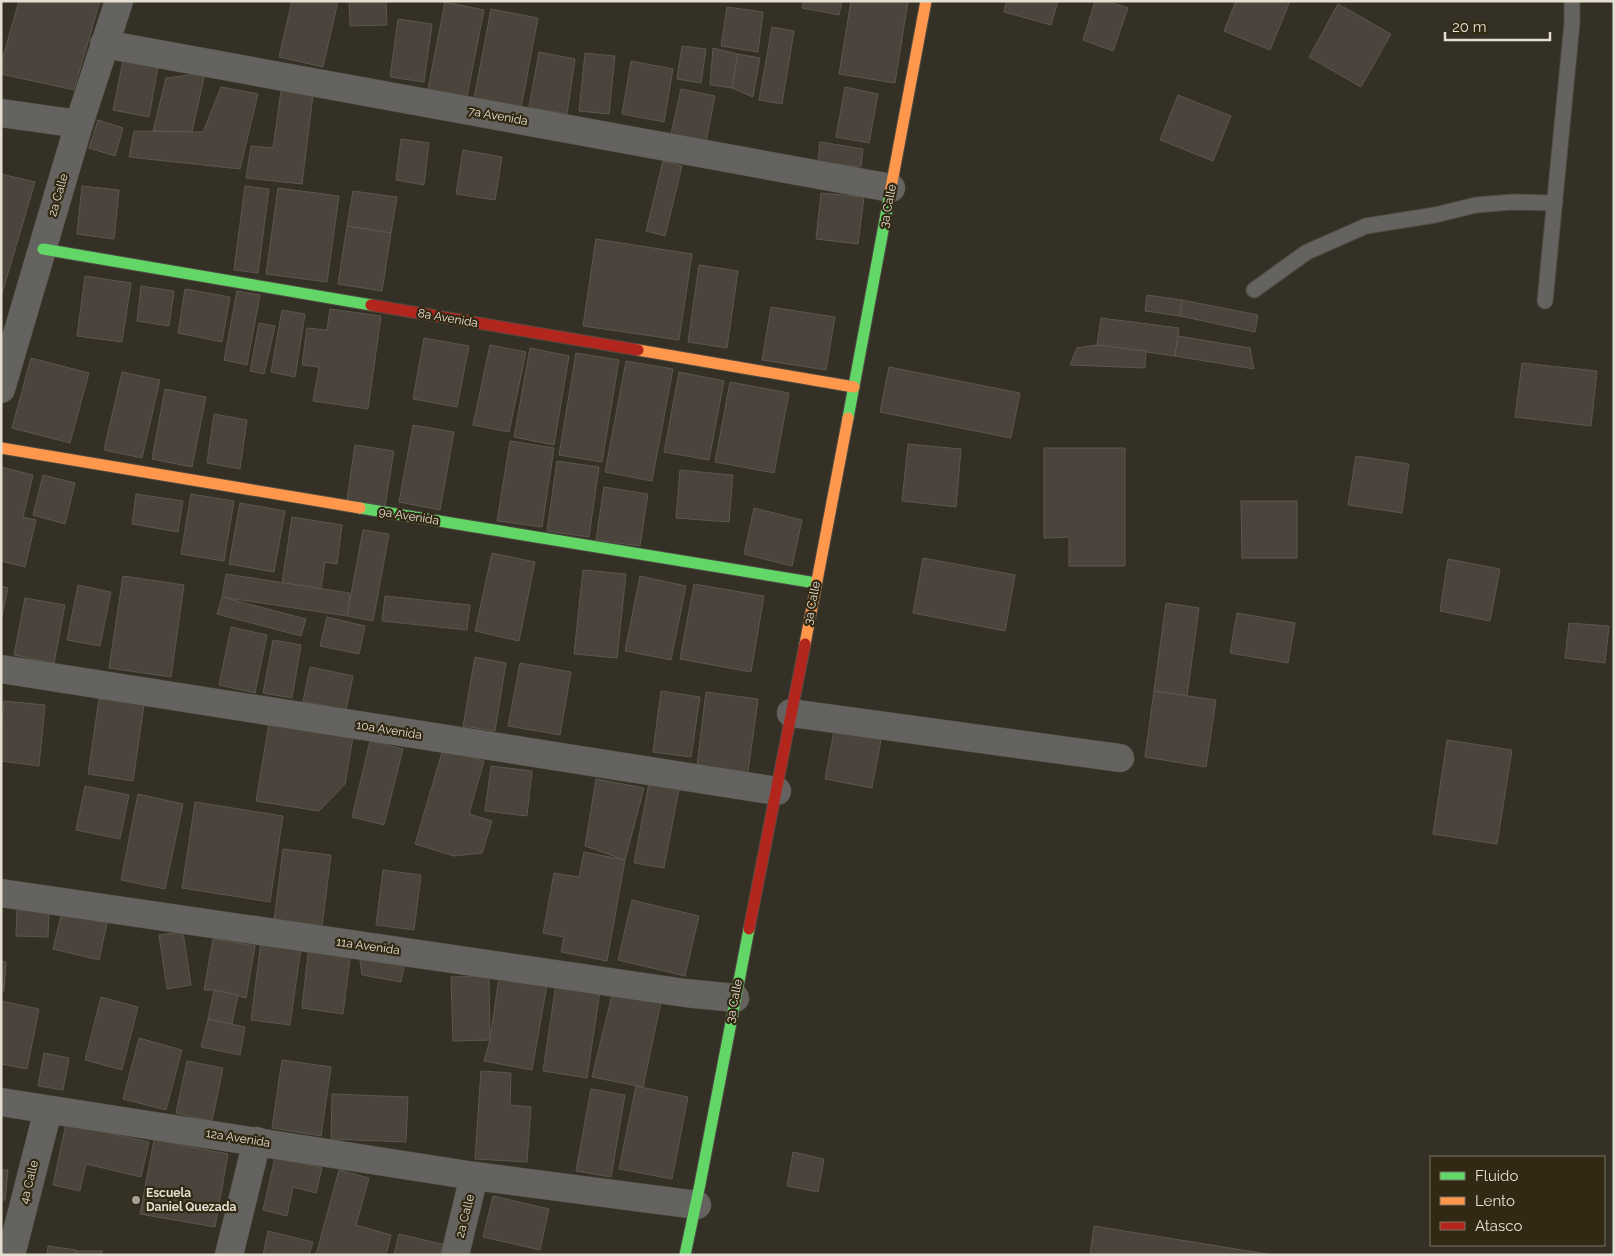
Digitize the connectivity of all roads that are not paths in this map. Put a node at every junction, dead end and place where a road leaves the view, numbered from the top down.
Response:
1 (119, 1) edge
2 (926, 1) edge
3 (1572, 1) edge
4 (104, 44) junction
5 (1, 113) edge
6 (79, 124) junction
7 (891, 188) junction
8 (1554, 203) junction
9 (43, 249) junction
10 (1254, 290) dead end
11 (1545, 301) dead end
12 (4, 374) edge
13 (854, 387) junction
14 (1, 448) edge
15 (816, 583) junction
16 (1, 669) edge
17 (792, 713) junction
18 (1120, 758) dead end
19 (777, 791) junction
20 (1, 893) edge
21 (735, 998) junction
22 (1, 1102) edge
23 (48, 1110) junction
24 (257, 1141) junction
25 (474, 1176) junction
26 (697, 1205) junction
27 (11, 1255) edge
28 (229, 1255) edge
29 (455, 1255) edge
30 (685, 1255) edge

1 - 4 street, 2a Calle
2 - 7 street, 3a Calle
3 - 8 lane
4 - 6 street, 2a Calle
4 - 7 street, 7a Avenida
5 - 6 street
6 - 9 street, 2a Calle
7 - 13 street, 3a Calle
8 - 10 lane
8 - 11 lane
9 - 12 street, 2a Calle
9 - 13 street, 8a Avenida
13 - 15 street, 3a Calle
14 - 15 street, 9a Avenida
15 - 17 street, 3a Calle
16 - 19 street, 10a Avenida
17 - 18 street
17 - 19 street, 3a Calle
19 - 21 street, 3a Calle
20 - 21 street, 11a Avenida
21 - 26 street, 3a Calle
22 - 23 street, 12a Avenida
23 - 24 street, 12a Avenida
23 - 27 street, 4a Calle
24 - 25 street, 12a Avenida
24 - 28 street
25 - 26 street, 12a Avenida
25 - 29 street, 2a Calle
26 - 30 street, 3a Calle

